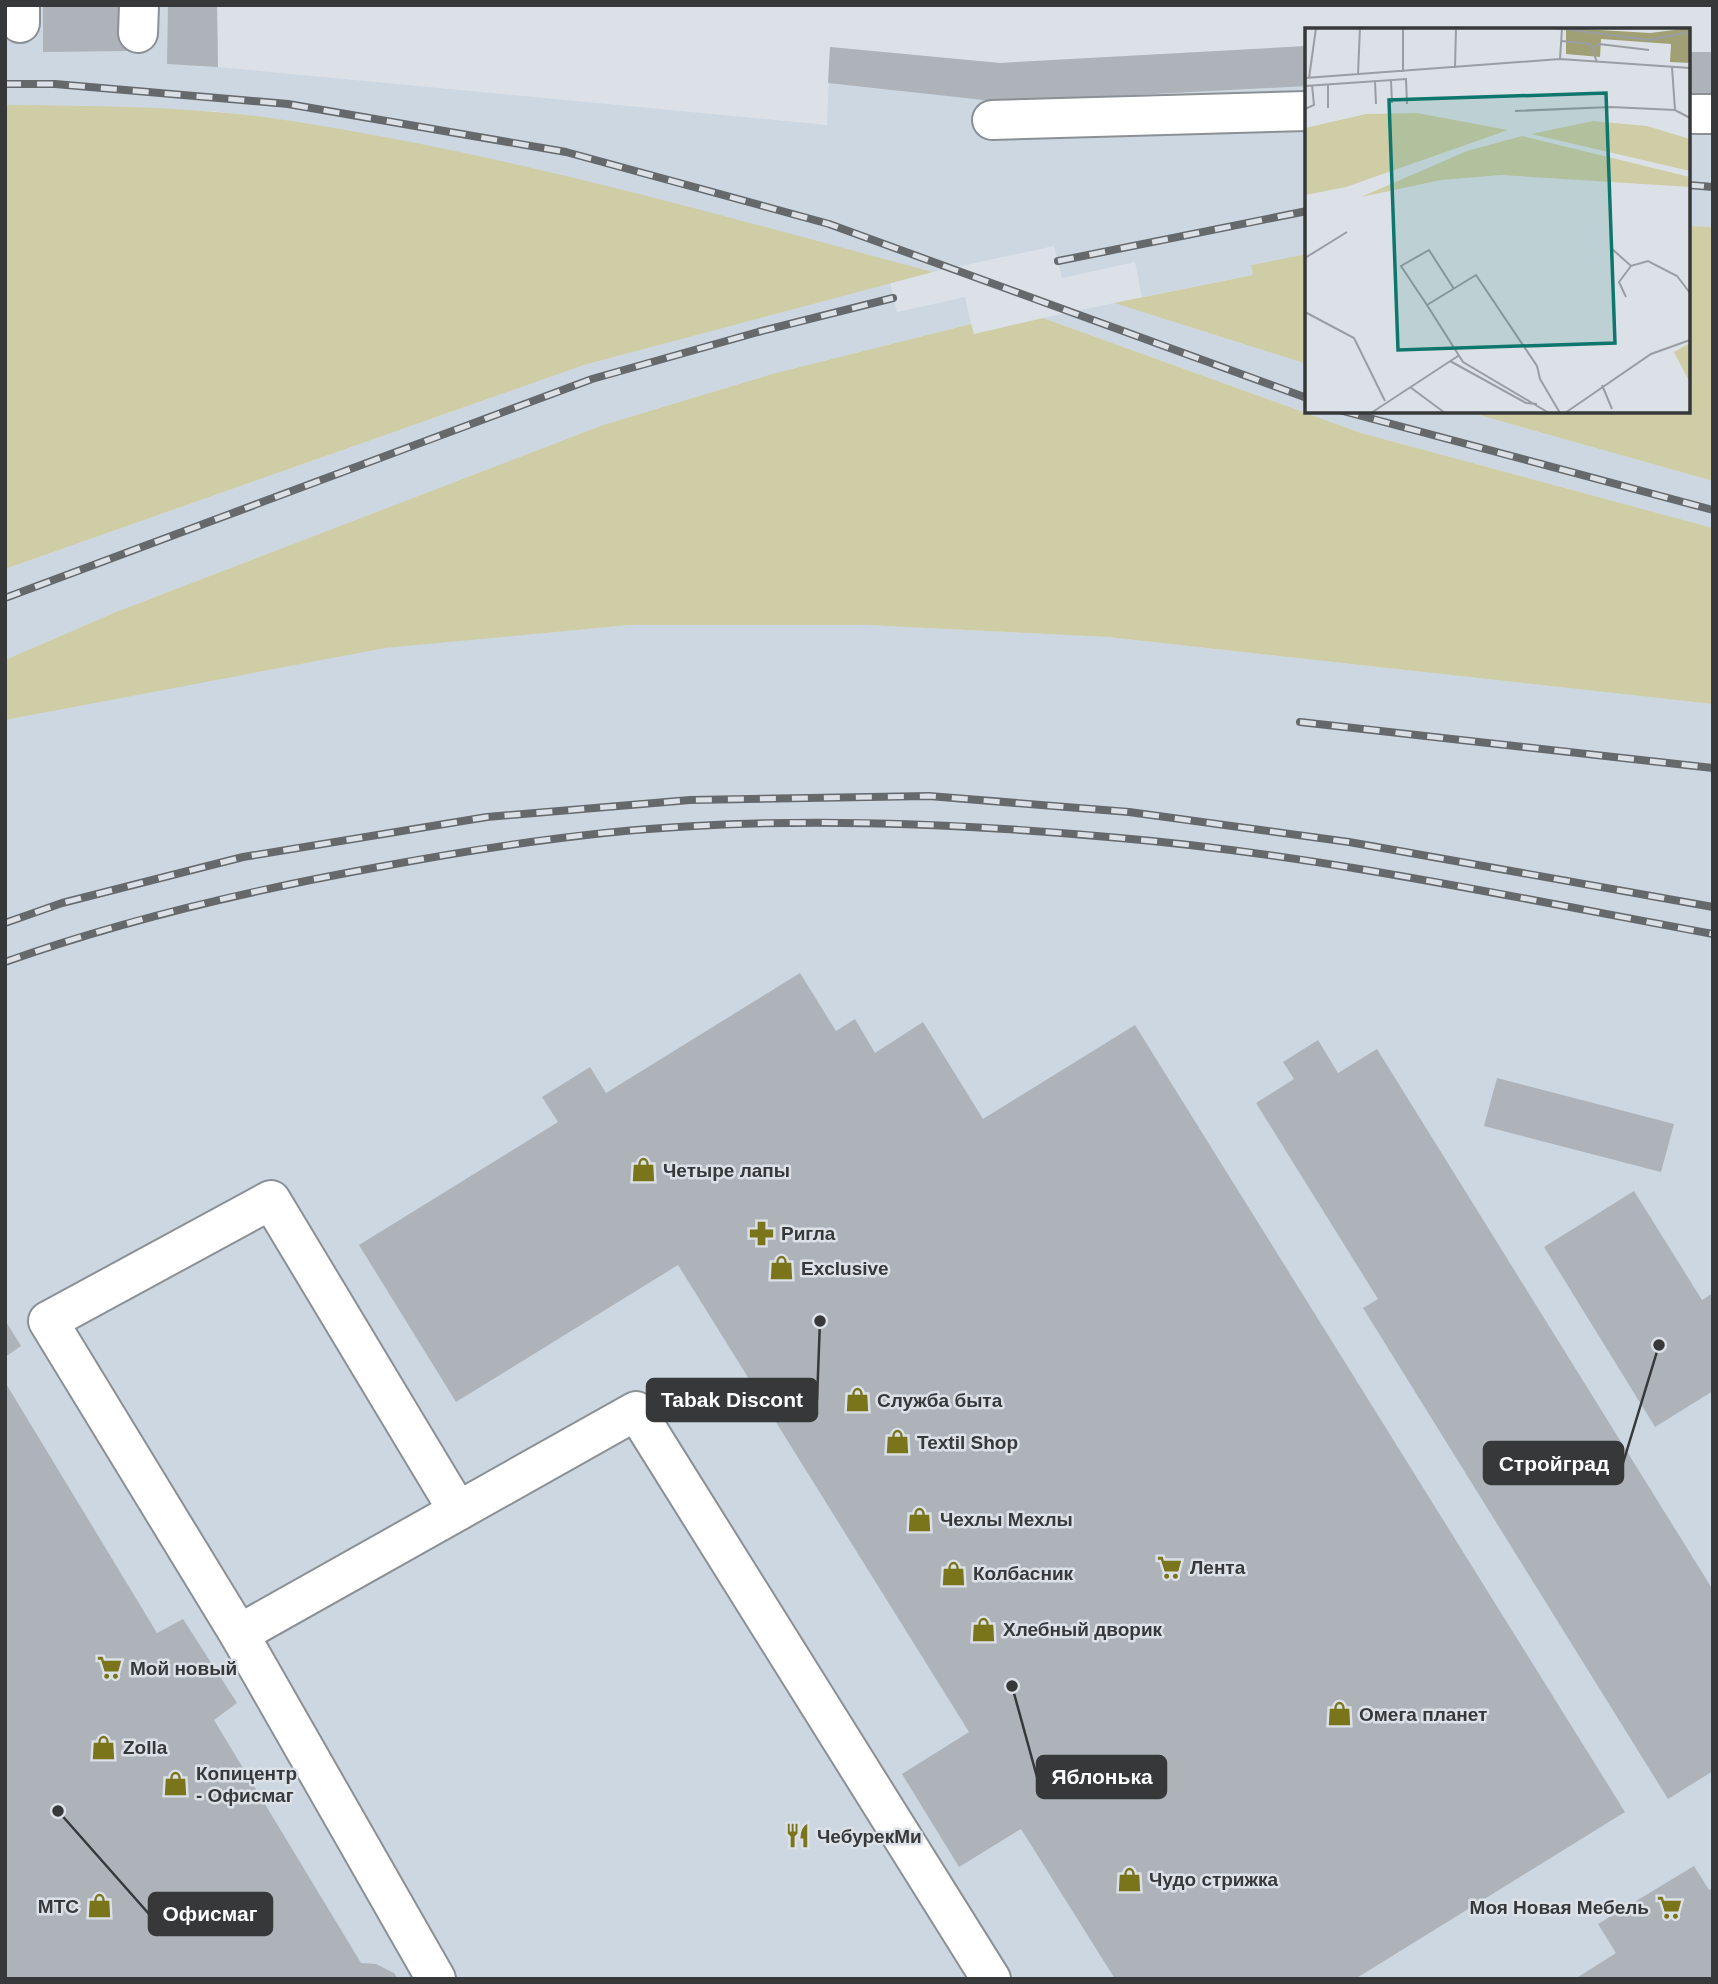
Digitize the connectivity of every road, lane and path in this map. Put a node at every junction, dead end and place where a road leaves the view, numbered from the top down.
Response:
1 (1305, 111) edge
2 (1690, 114) edge
3 (1713, 114) edge
4 (992, 120) dead end
5 (458, 1511) junction
6 (239, 1634) junction
7 (436, 1979) edge
8 (991, 1979) edge

1 - 4 street
2 - 3 street
5 - 6 street
5 - 6 street
5 - 8 street
6 - 7 street

